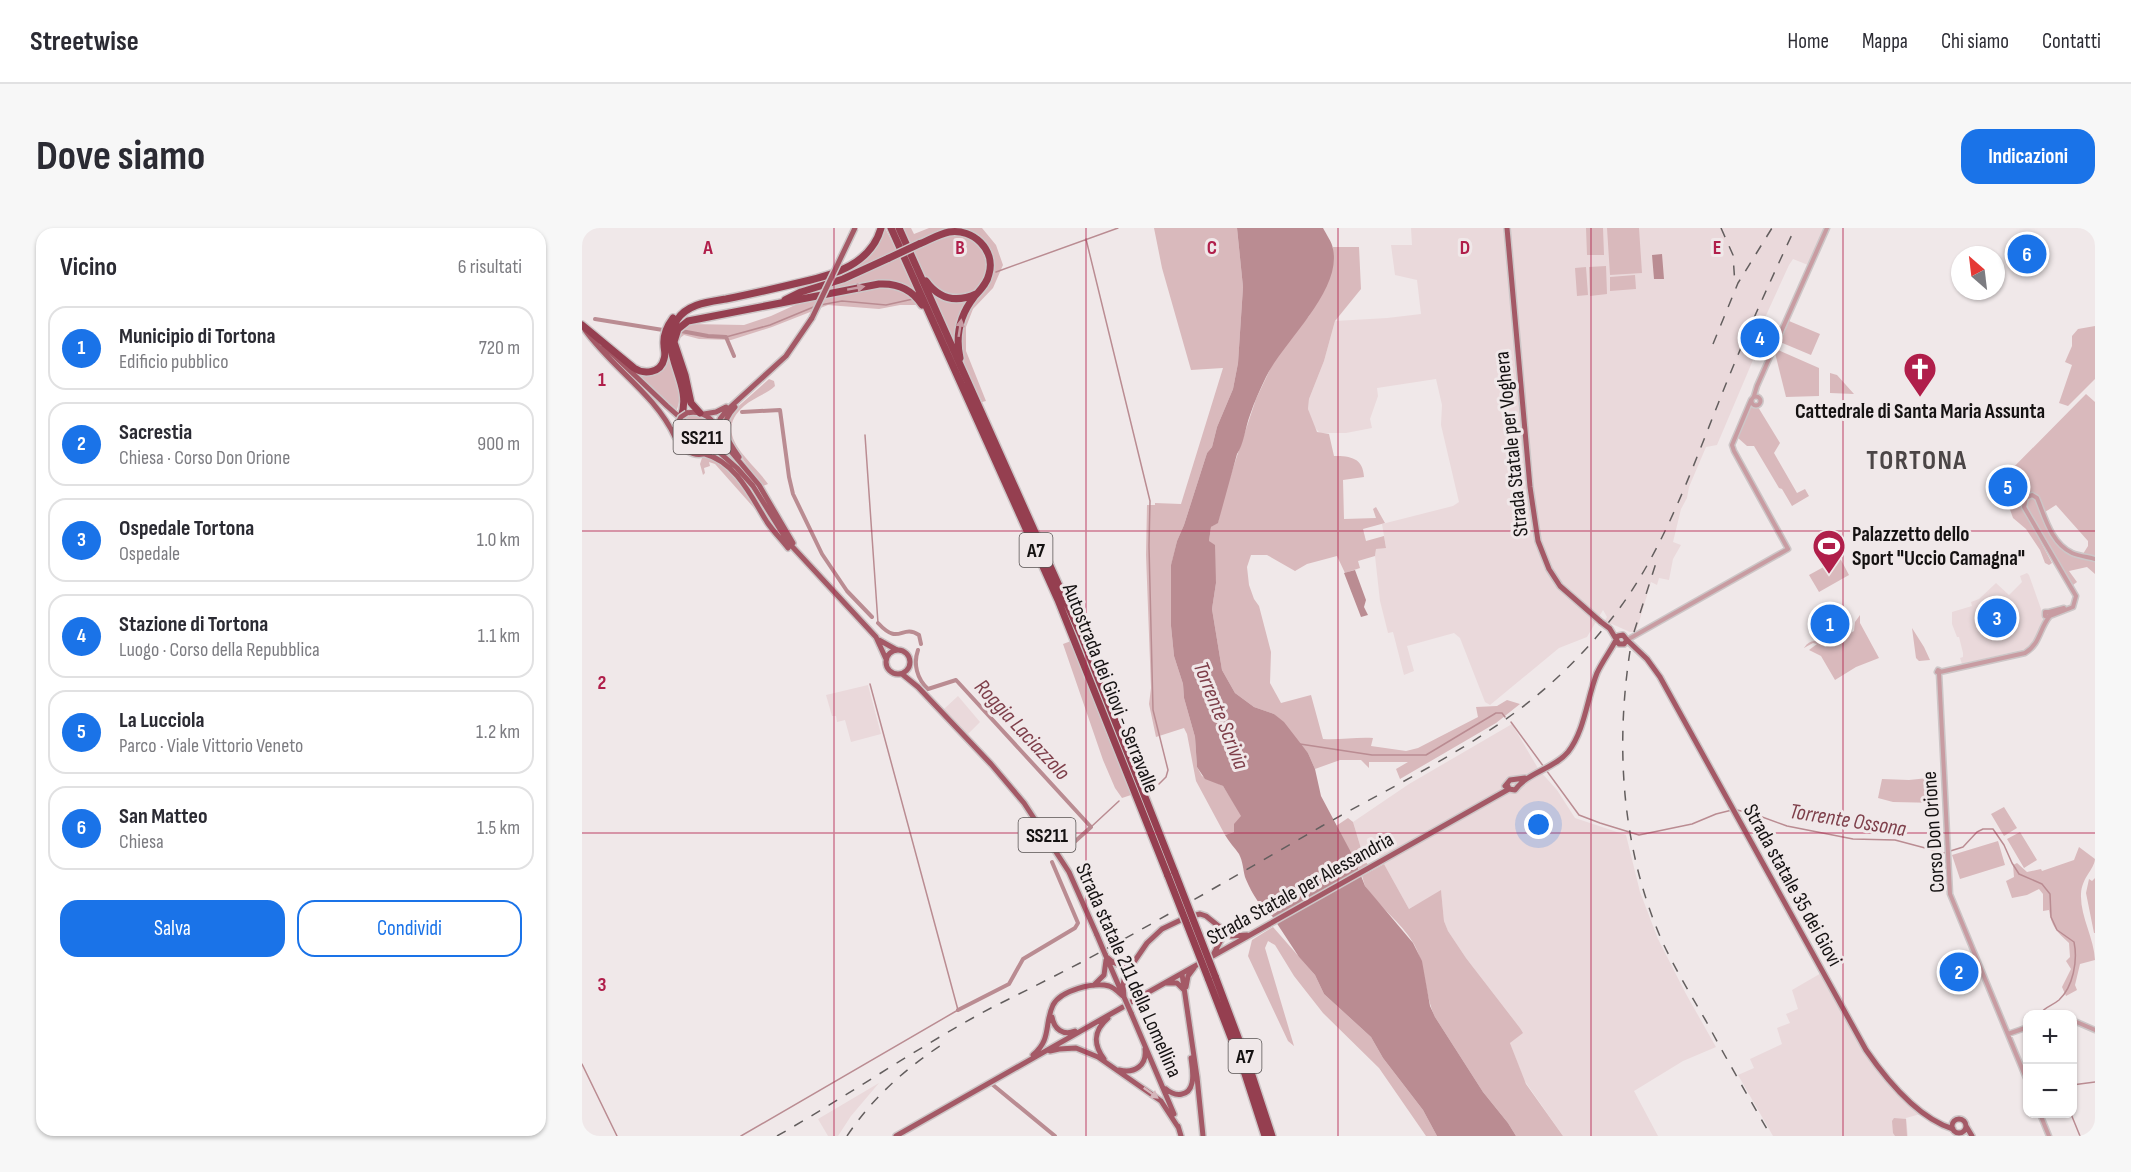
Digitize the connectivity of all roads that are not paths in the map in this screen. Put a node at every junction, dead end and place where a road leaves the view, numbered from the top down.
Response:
1 (855, 228) edge
2 (881, 228) edge
3 (891, 228) edge
4 (898, 228) edge
5 (1507, 228) edge
6 (1827, 228) edge
7 (902, 237) junction
8 (772, 290) junction
9 (801, 292) junction
10 (978, 292) junction
11 (778, 304) junction
12 (685, 310) junction
13 (582, 326) edge
14 (936, 327) junction
15 (774, 368) junction
16 (963, 369) junction
17 (747, 392) junction
18 (684, 412) junction
19 (702, 413) junction
20 (718, 430) junction
21 (675, 437) junction
22 (707, 453) junction
23 (753, 477) junction
24 (2095, 559) edge
25 (806, 562) junction
26 (876, 638) junction
27 (1623, 640) junction
28 (897, 650) junction
29 (886, 659) junction
30 (910, 667) junction
31 (902, 674) junction
32 (918, 687) junction
33 (1517, 782) junction
34 (1508, 787) junction
35 (1172, 875) junction
36 (1217, 926) junction
37 (1255, 933) junction
38 (1105, 954) junction
39 (1137, 956) junction
40 (1211, 957) junction
41 (1196, 966) junction
42 (1182, 974) junction
43 (1212, 977) junction
44 (1165, 983) junction
45 (1093, 986) junction
46 (1185, 992) junction
47 (1124, 997) junction
48 (1131, 1002) dead end
49 (1052, 1010) junction
50 (2077, 1022) edge
51 (1093, 1024) junction
52 (2023, 1029) edge
53 (2095, 1030) edge
54 (2008, 1034) junction
55 (1141, 1036) junction
56 (1191, 1041) junction
57 (1037, 1056) junction
58 (1105, 1061) junction
59 (1021, 1065) junction
60 (1115, 1068) junction
61 (2023, 1071) edge
62 (1162, 1084) junction
63 (2042, 1118) edge
64 (1953, 1126) junction
65 (1966, 1126) junction
66 (1178, 1127) junction
67 (1962, 1132) junction
68 (896, 1136) edge
69 (1181, 1136) edge
70 (1203, 1136) edge
71 (1265, 1136) edge
72 (1272, 1136) edge
73 (1971, 1136) edge
74 (2049, 1136) edge

1 - 15 main road, bridge
2 - 8 highway
3 - 14 highway, Autostrada dei Giovi - Serravalle / A7
4 - 7 highway, Autostrada dei Giovi - Serravalle / A7
5 - 27 main road, Strada Statale per Voghera, bridge
6 - 27 street
7 - 10 highway
7 - 16 highway, Autostrada dei Giovi - Serravalle / A7
8 - 9 highway
8 - 12 highway
9 - 10 highway, bridge
9 - 11 highway
16 -> 10 highway
11 -> 14 highway
11 - 19 highway
12 - 13 highway
12 - 18 highway
13 - 21 main road
13 - 25 main road, SS211
14 - 35 highway, Autostrada dei Giovi - Serravalle / A7
15 - 17 main road
15 - 23 main road
16 - 35 highway, Autostrada dei Giovi - Serravalle / A7
17 - 19 main road
17 - 20 main road
18 - 19 main road
18 - 21 main road, bridge
19 - 20 main road
20 - 22 main road, bridge
20 - 23 main road
21 - 22 main road
22 - 25 main road
23 - 25 main road
24 - 54 street, Corso Don Orione
25 - 26 main road, Strada statale 211 della Lomellina / SS211
26 - 28 main road, Strada statale 211 della Lomellina / SS211
26 - 29 main road, Strada statale 211 della Lomellina / SS211
27 - 33 main road, Strada Statale per Alessandria
27 - 64 main road, Strada statale 35 dei Giovi
28 - 29 main road
28 - 30 main road, Strada statale 211 della Lomellina / SS211
29 - 31 main road, Strada statale 211 della Lomellina / SS211
30 - 31 main road
30 - 32 main road, Strada statale 211 della Lomellina / SS211
31 - 32 main road, Strada statale 211 della Lomellina / SS211
32 - 38 main road, Strada statale 211 della Lomellina / SS211, bridge
33 - 34 main road, Strada Statale per Alessandria
33 - 34 main road, Strada Statale per Alessandria
34 - 37 main road, Strada Statale per Alessandria
35 - 43 highway, Autostrada dei Giovi - Serravalle / A7, bridge
36 - 37 main road
36 - 39 main road
36 - 40 main road
37 - 40 main road, Strada Statale per Alessandria
38 - 39 main road
38 - 45 main road
38 - 47 main road, Strada statale 211 della Lomellina / SS211
39 - 47 main road
40 - 41 main road, Strada Statale per Alessandria
41 - 42 main road, Strada Statale per Alessandria
41 - 46 main road
42 - 44 main road, Strada Statale per Alessandria
42 - 46 main road
43 - 71 highway, Autostrada dei Giovi - Serravalle / A7
43 - 72 highway, Autostrada dei Giovi - Serravalle / A7
44 - 46 main road
44 - 48 main road, Strada Statale per Alessandria
45 - 47 main road
45 - 49 main road
46 - 56 main road
47 - 55 main road, Strada statale 211 della Lomellina / SS211, bridge
49 - 51 main road
49 - 59 main road
50 - 53 street
51 - 57 main road
51 - 58 main road
52 - 54 street
54 - 61 street, Corso Don Orione
55 - 60 main road
55 - 62 main road, Strada statale 211 della Lomellina / SS211
56 - 62 main road
56 - 70 main road
57 - 58 main road
57 - 59 main road
58 - 60 main road
59 - 68 main road
60 -> 66 main road
62 - 66 main road, Strada statale 211 della Lomellina / SS211
63 - 74 street
64 - 65 main road
64 - 67 main road
65 - 67 main road
65 - 73 main road
66 - 69 main road, Strada statale 211 della Lomellina / SS211
67 - 73 main road

